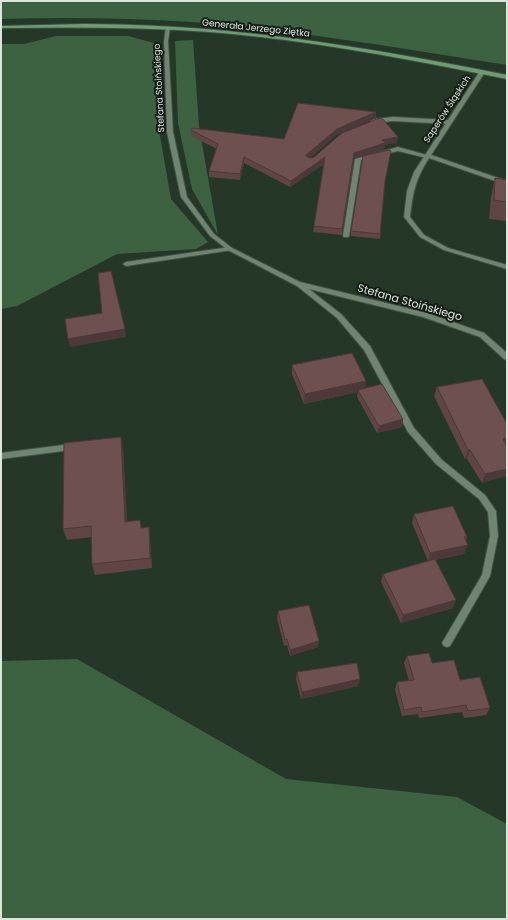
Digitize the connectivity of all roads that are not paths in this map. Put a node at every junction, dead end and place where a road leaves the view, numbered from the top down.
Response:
1 (1, 27) edge
2 (168, 28) junction
3 (482, 72) junction
4 (507, 77) edge
5 (449, 122) junction
6 (368, 124) edge
7 (427, 156) junction
8 (507, 183) edge
9 (346, 236) dead end
10 (230, 249) junction
11 (126, 264) dead end
12 (507, 267) edge
13 (298, 284) junction
14 (507, 357) edge
15 (63, 448) edge
16 (1, 456) edge
17 (447, 643) dead end

1 - 2 main road, Generała Jerzego Ziętka
2 - 3 main road, Generała Jerzego Ziętka
2 - 10 street, Stefana Stoińskiego
3 - 4 main road, Generała Jerzego Ziętka
3 - 5 street, Saperów Śląskich
5 - 6 street
5 - 7 street, Saperów Śląskich
7 - 8 street, Saperów Śląskich
7 - 9 street
7 - 12 street, Saperów Śląskich
10 - 11 street
10 - 13 street, Stefana Stoińskiego
13 - 14 street, Stefana Stoińskiego
13 - 17 street, Stefana Stoińskiego
15 - 16 street

